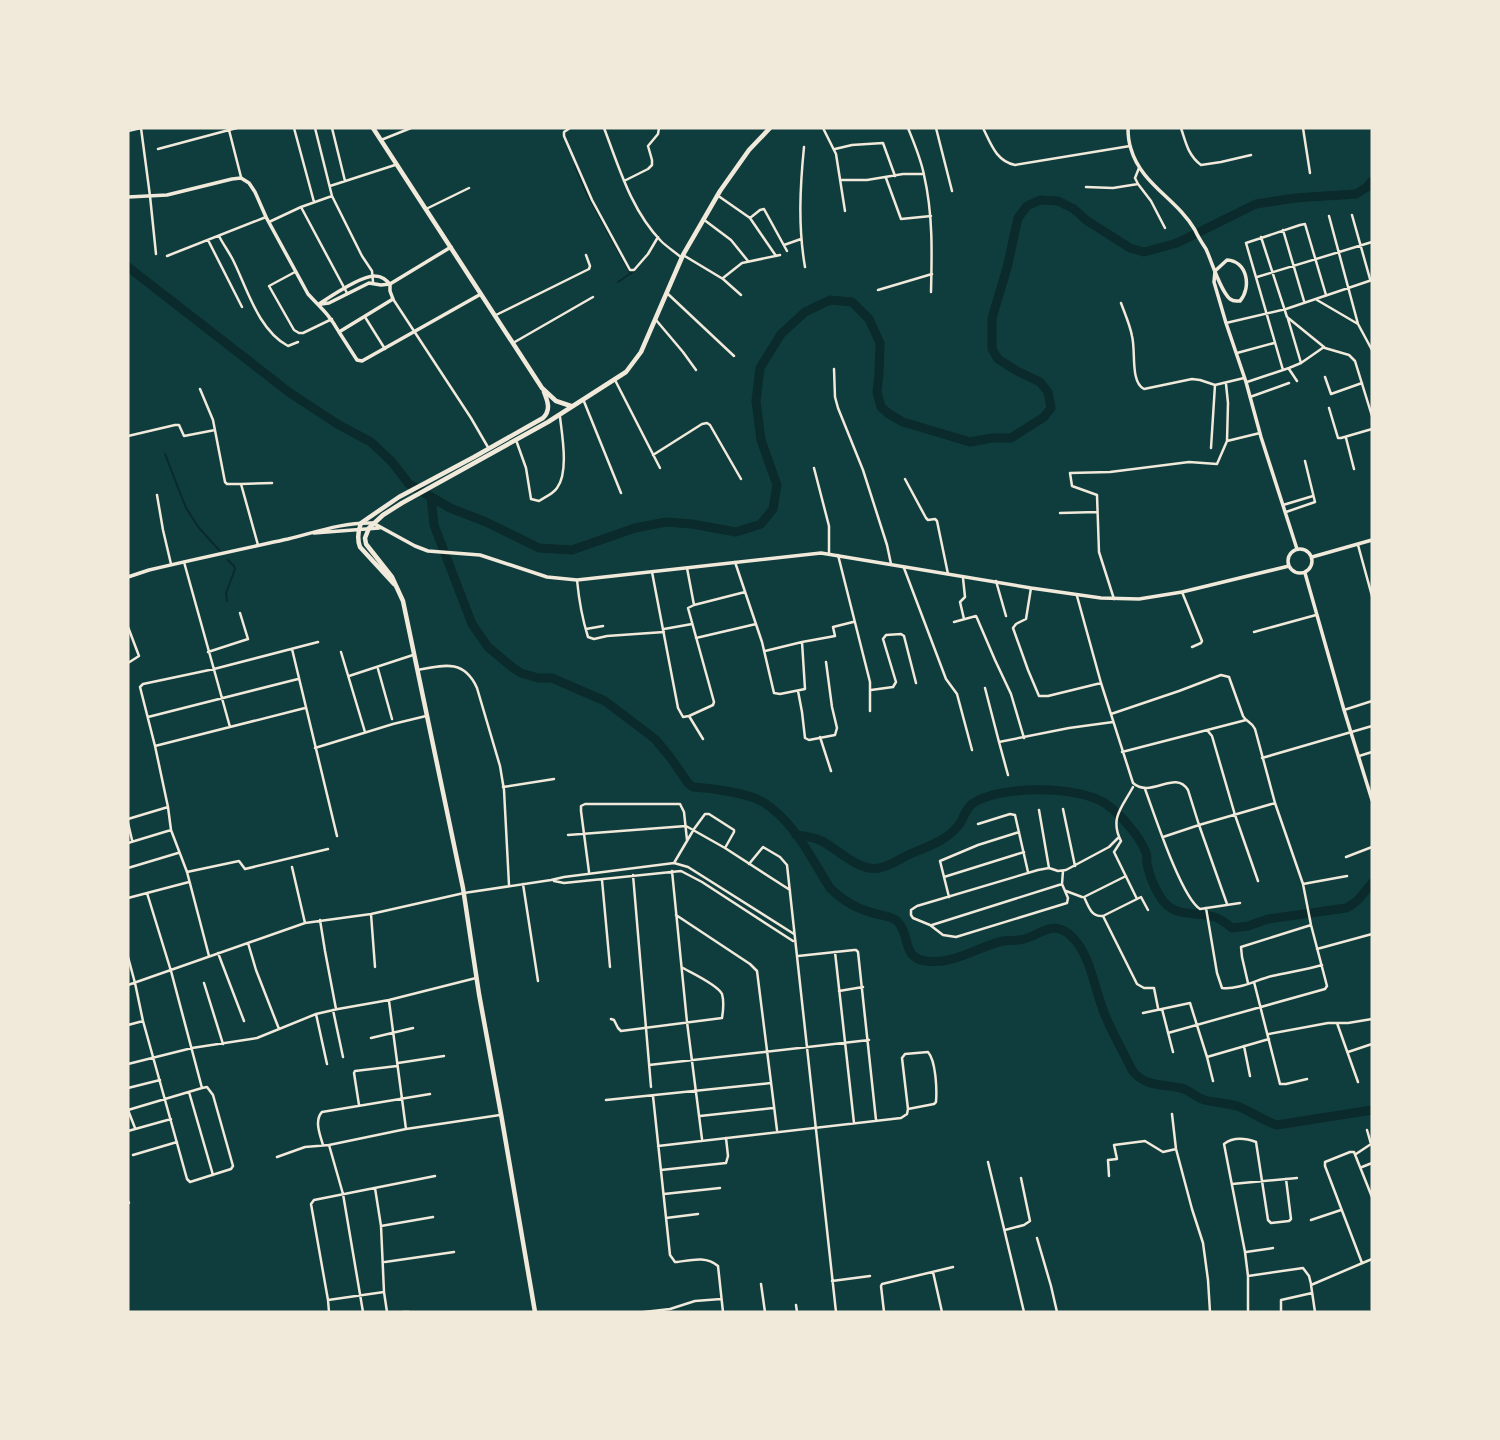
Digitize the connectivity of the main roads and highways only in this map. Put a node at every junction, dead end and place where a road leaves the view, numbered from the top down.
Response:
1 (373, 128) edge
2 (770, 128) edge
3 (1128, 128) edge
4 (128, 197) edge
5 (451, 247) junction
6 (390, 284) junction
7 (481, 294) junction
8 (319, 304) junction
9 (339, 332) junction
10 (542, 388) junction
11 (571, 406) junction
12 (447, 474) junction
13 (361, 523) junction
14 (373, 523) junction
15 (369, 528) junction
16 (381, 528) junction
17 (358, 530) junction
18 (312, 533) junction
19 (1372, 540) edge
20 (1297, 549) junction
21 (1312, 558) junction
22 (1289, 566) junction
23 (1305, 573) junction
24 (128, 577) edge
25 (397, 587) junction
26 (1372, 800) edge
27 (535, 1312) edge

1 - 5 highway
2 - 11 highway
3 - 20 main road
4 - 8 main road
5 - 6 main road
5 - 7 highway
6 - 8 main road
6 - 8 main road
6 - 9 main road
7 - 9 main road
7 - 10 highway
8 - 9 main road
10 - 11 highway
10 - 12 highway
11 - 12 highway
12 - 13 highway
12 - 14 highway
13 - 14 main road
13 - 17 highway
13 - 18 main road
14 - 15 highway
14 - 16 main road
15 - 16 main road
15 - 17 main road
15 - 25 highway
16 - 22 main road
17 - 18 main road
17 - 25 highway
18 - 24 main road
19 - 21 main road
20 - 21 main road
20 - 22 main road
21 - 23 main road
22 - 23 main road
23 - 26 main road
25 - 27 highway

